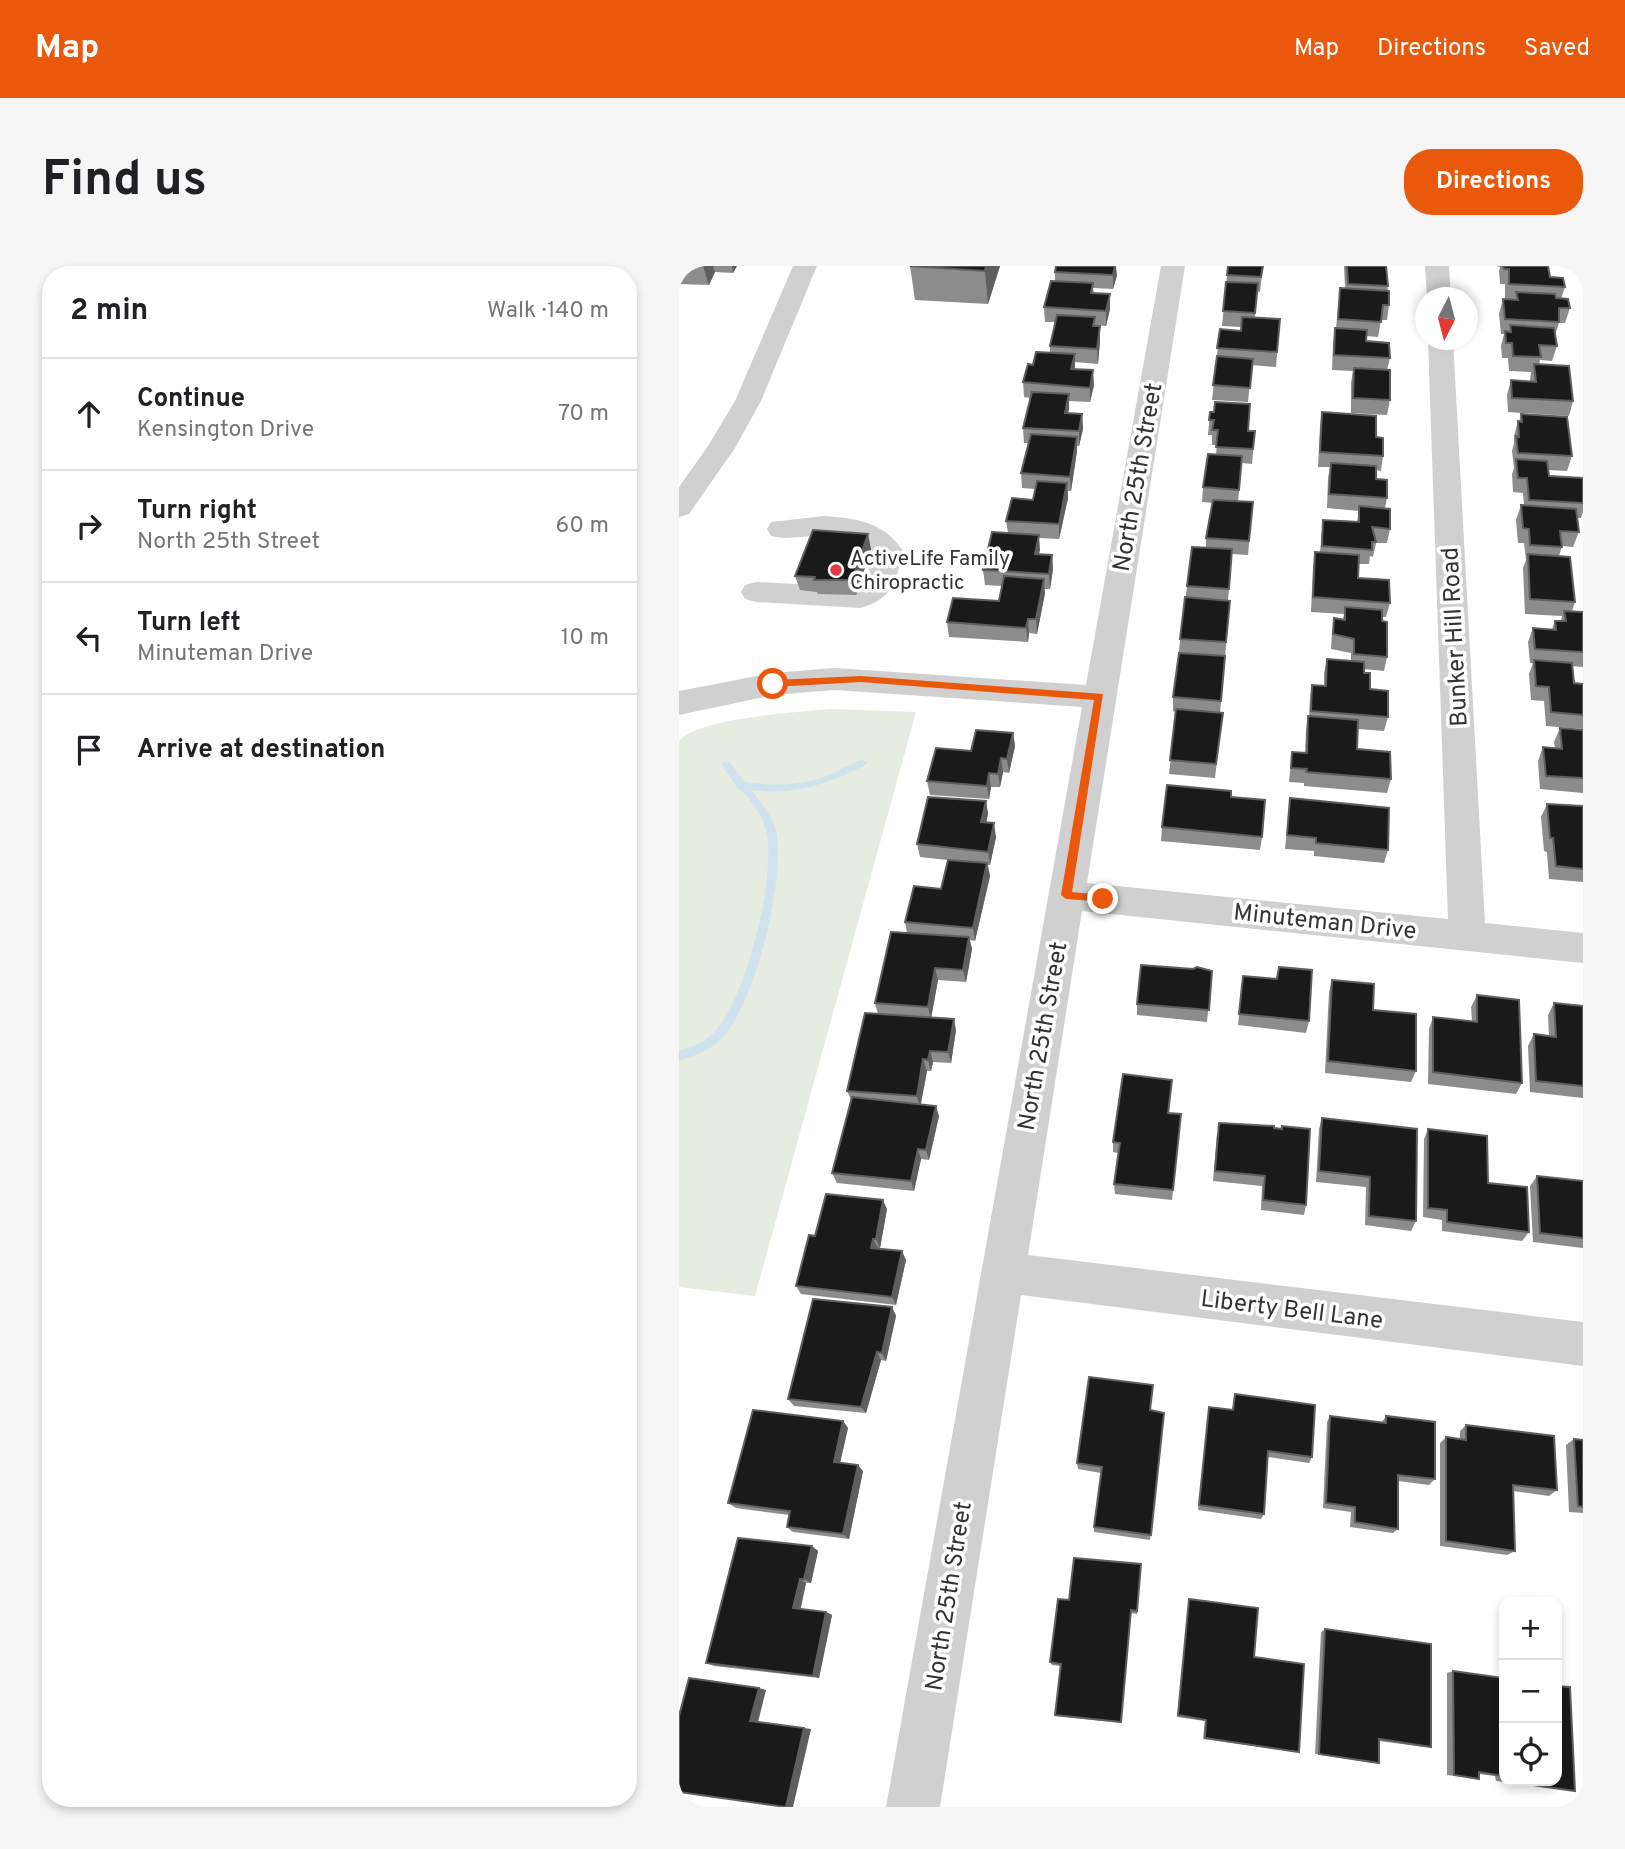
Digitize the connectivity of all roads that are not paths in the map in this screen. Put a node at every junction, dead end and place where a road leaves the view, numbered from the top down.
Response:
1 (805, 266) edge
2 (1173, 266) edge
3 (1437, 266) edge
4 (1438, 287) edge
5 (1441, 350) edge
6 (679, 508) edge
7 (781, 529) dead end
8 (756, 592) dead end
9 (1100, 697) junction
10 (679, 703) edge
11 (1066, 895) junction
12 (1467, 935) junction
13 (1583, 948) edge
14 (1002, 1272) junction
15 (1583, 1344) edge
16 (913, 1807) edge

1 - 6 street
2 - 9 street, North 25th Street
3 - 4 street
5 - 12 street, Bunker Hill Road
7 - 8 street
9 - 10 street
9 - 11 street, North 25th Street
11 - 12 street, Minuteman Drive
11 - 14 street, North 25th Street
12 - 13 street, Minuteman Drive
14 - 15 street, Liberty Bell Lane
14 - 16 street, North 25th Street

